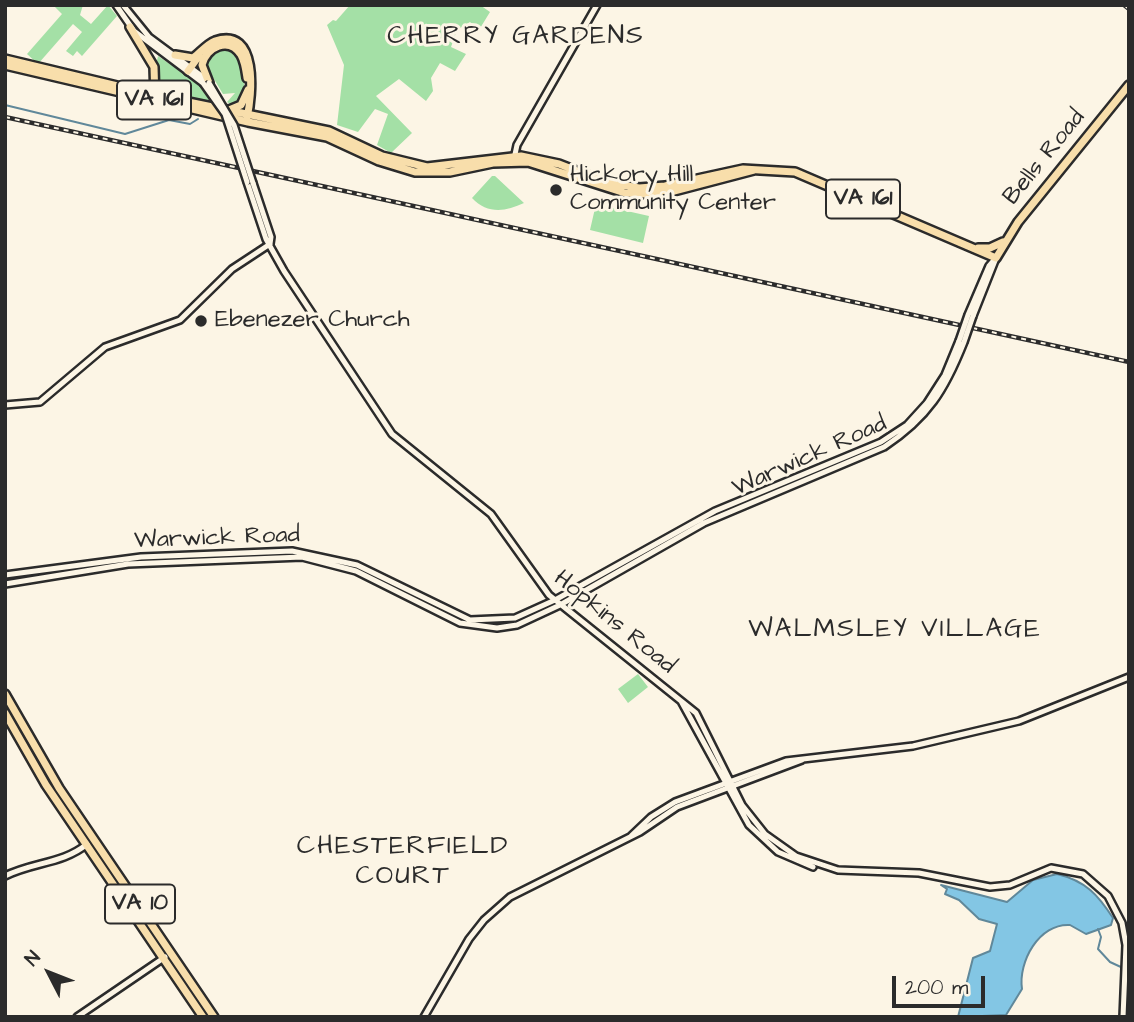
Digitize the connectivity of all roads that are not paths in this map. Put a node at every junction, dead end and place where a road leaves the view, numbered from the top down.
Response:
1 (116, 5) edge
2 (123, 5) edge
3 (597, 5) edge
4 (130, 27) junction
5 (206, 48) junction
6 (175, 55) junction
7 (5, 59) edge
8 (5, 65) edge
9 (190, 68) junction
10 (206, 83) junction
11 (1129, 85) edge
12 (250, 91) junction
13 (155, 98) junction
14 (227, 111) junction
15 (246, 117) junction
16 (265, 118) junction
17 (514, 158) junction
18 (571, 168) junction
19 (755, 170) junction
20 (577, 176) junction
21 (1006, 240) junction
22 (270, 244) junction
23 (974, 248) junction
24 (996, 258) junction
25 (5, 405) edge
26 (5, 575) edge
27 (5, 584) edge
28 (558, 602) junction
29 (1129, 677) edge
30 (5, 694) edge
31 (5, 713) edge
32 (729, 785) junction
33 (87, 844) junction
34 (5, 876) edge
35 (171, 953) junction
36 (163, 958) junction
37 (77, 1017) edge
38 (203, 1017) edge
39 (214, 1017) edge
40 (424, 1017) edge
41 (1123, 1017) edge

1 - 4 main road, Hopkins Road
2 - 6 main road, Hopkins Road
3 - 17 main road
4 - 9 main road, Hopkins Road
4 - 13 main road
5 - 6 main road
5 - 9 main road
5 - 12 main road
6 - 9 main road, Hopkins Road
7 - 13 main road, VA 161
8 - 13 main road, VA 161
9 - 10 main road, Hopkins Road
10 - 12 main road
10 - 22 main road, Hopkins Road, bridge
11 - 21 main road, Bells Road
12 - 14 main road
12 - 15 main road
12 - 16 main road
13 - 14 main road, VA 161
13 - 15 main road, VA 161
14 - 15 main road, VA 161
15 - 16 main road, VA 161
15 - 17 main road, VA 161
16 - 17 main road, VA 161
17 - 18 main road, VA 161
17 - 20 main road, VA 161
18 - 19 main road, VA 161
18 - 20 main road
19 - 20 main road, VA 161
19 - 23 main road, VA 161
21 - 23 main road
21 - 24 main road, Bells Road
22 - 25 main road
22 - 28 main road, Hopkins Road
23 - 24 main road, VA 161
24 - 28 main road, Warwick Road, bridge
26 - 28 main road, Warwick Road
27 - 28 main road, Warwick Road
28 - 32 main road, Hopkins Road
29 - 32 main road
30 - 35 main road, VA 10
31 - 33 main road, VA 10
32 - 40 main road
32 - 41 main road, Hopkins Road
33 - 34 main road
33 - 36 main road, VA 10
35 - 36 main road
35 - 39 main road, VA 10
36 - 37 main road
36 - 38 main road, VA 10

